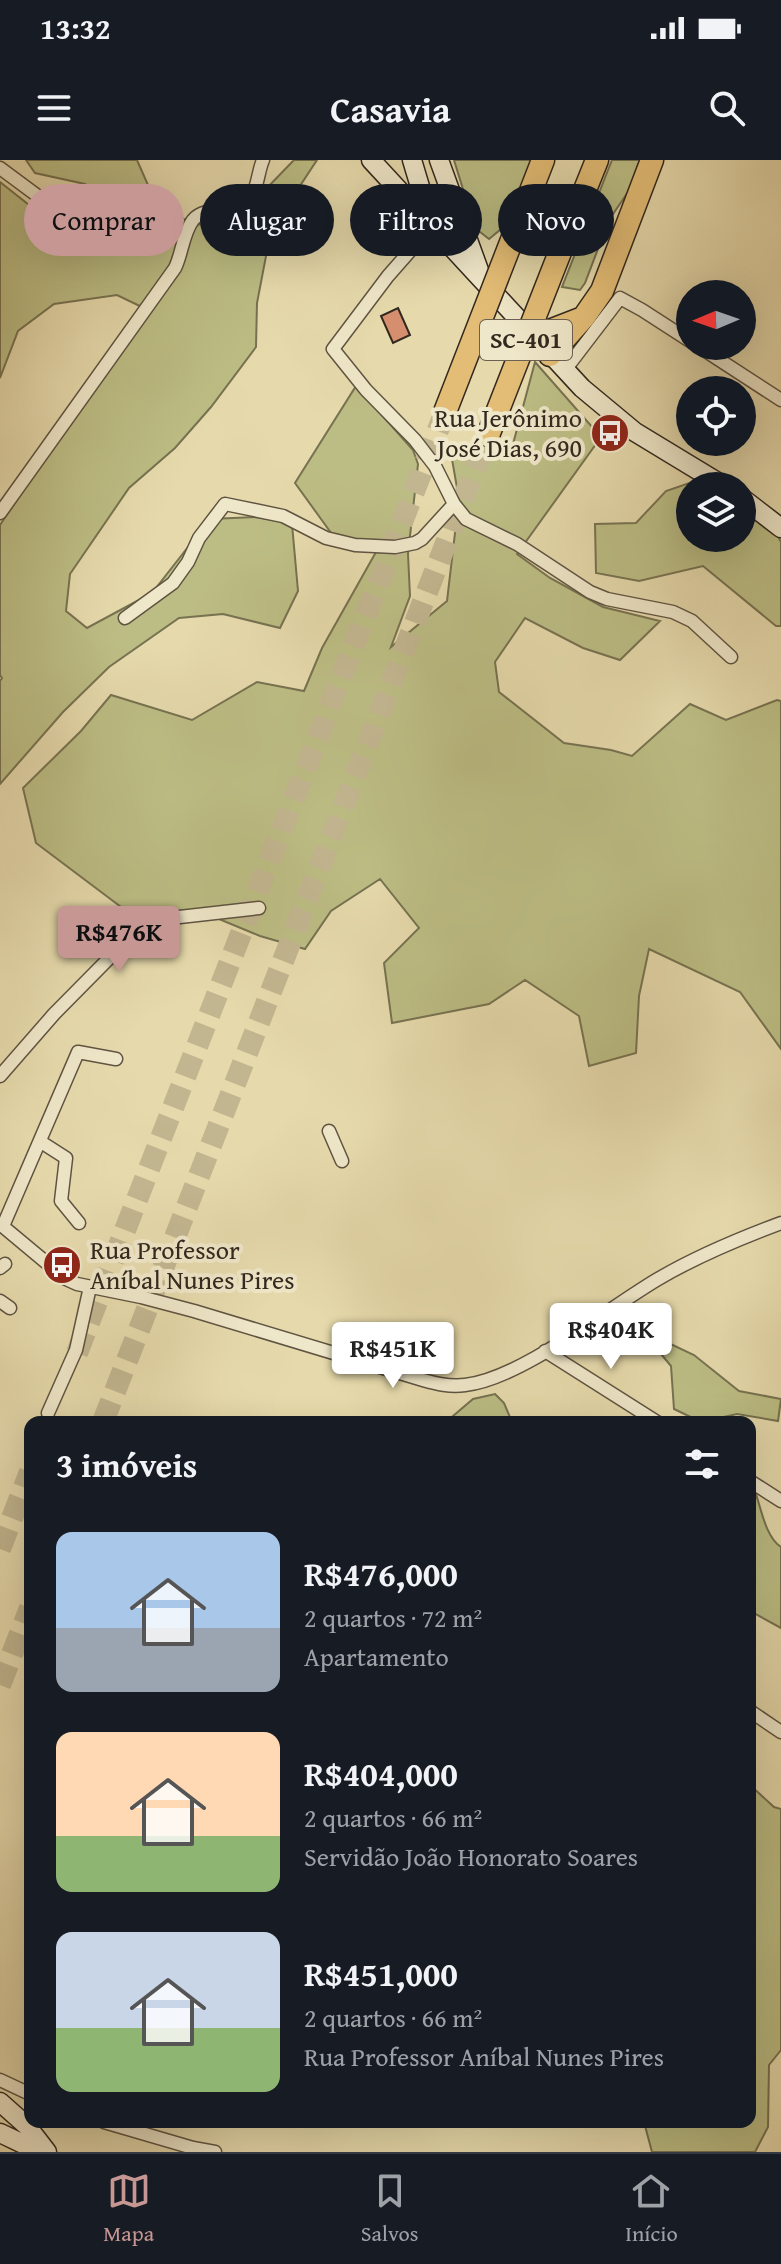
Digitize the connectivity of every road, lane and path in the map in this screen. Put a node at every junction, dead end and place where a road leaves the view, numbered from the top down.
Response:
1 (263, 160) edge
2 (371, 160) edge
3 (412, 160) edge
4 (439, 160) edge
5 (543, 160) edge
6 (597, 160) edge
7 (652, 160) edge
8 (0, 168) edge
9 (393, 184) edge
10 (419, 184) edge
11 (447, 184) edge
12 (24, 186) edge
13 (406, 256) edge
14 (459, 256) edge
15 (473, 256) edge
16 (483, 283) junction
17 (611, 295) junction
18 (584, 317) junction
19 (676, 332) edge
20 (534, 337) junction
21 (720, 360) edge
22 (558, 362) junction
23 (781, 400) edge
24 (445, 412) tunnel mouth
25 (489, 433) tunnel mouth
26 (702, 472) edge
27 (454, 504) junction
28 (756, 509) edge
29 (0, 513) edge
30 (781, 528) edge
31 (125, 618) dead end
32 (731, 657) dead end
33 (259, 908) dead end
34 (116, 1059) dead end
35 (0, 1076) edge
36 (329, 1131) dead end
37 (41, 1142) junction
38 (342, 1161) dead end
39 (79, 1223) dead end
40 (781, 1223) edge
41 (1, 1225) edge
42 (90, 1287) junction
43 (545, 1351) junction
44 (48, 1413) dead end
45 (648, 1416) edge
46 (756, 1485) edge
47 (781, 1501) edge
48 (756, 1715) edge
49 (781, 1732) edge
50 (0, 2080) edge
51 (24, 2091) edge
52 (0, 2102) edge
53 (24, 2123) edge
54 (29, 2128) edge
55 (125, 2128) edge
56 (0, 2133) edge
57 (40, 2152) edge
58 (47, 2152) edge
59 (215, 2152) edge

1 - 29 street
2 - 9 main road
3 - 10 main road
4 - 11 main road
5 - 24 highway, SC-401, bridge
6 - 25 highway, SC-401, bridge
7 - 17 highway
8 - 12 street
13 - 27 street
14 - 16 main road
15 - 16 main road
16 - 20 main road
17 - 18 highway
17 - 19 street
17 - 22 street
18 - 20 highway
18 - 22 highway
20 - 22 main road
21 - 23 street
22 - 26 main road
27 - 31 street
27 - 32 street
28 - 30 main road
33 - 35 street
34 - 37 street
36 - 38 street
37 - 39 street
37 - 41 street
40 - 43 street
41 - 42 street
42 - 43 street
42 - 44 street
43 - 45 street
46 - 47 street
48 - 49 street
50 - 51 street
52 - 53 main road
54 - 58 main road
55 - 59 street
56 - 57 main road

